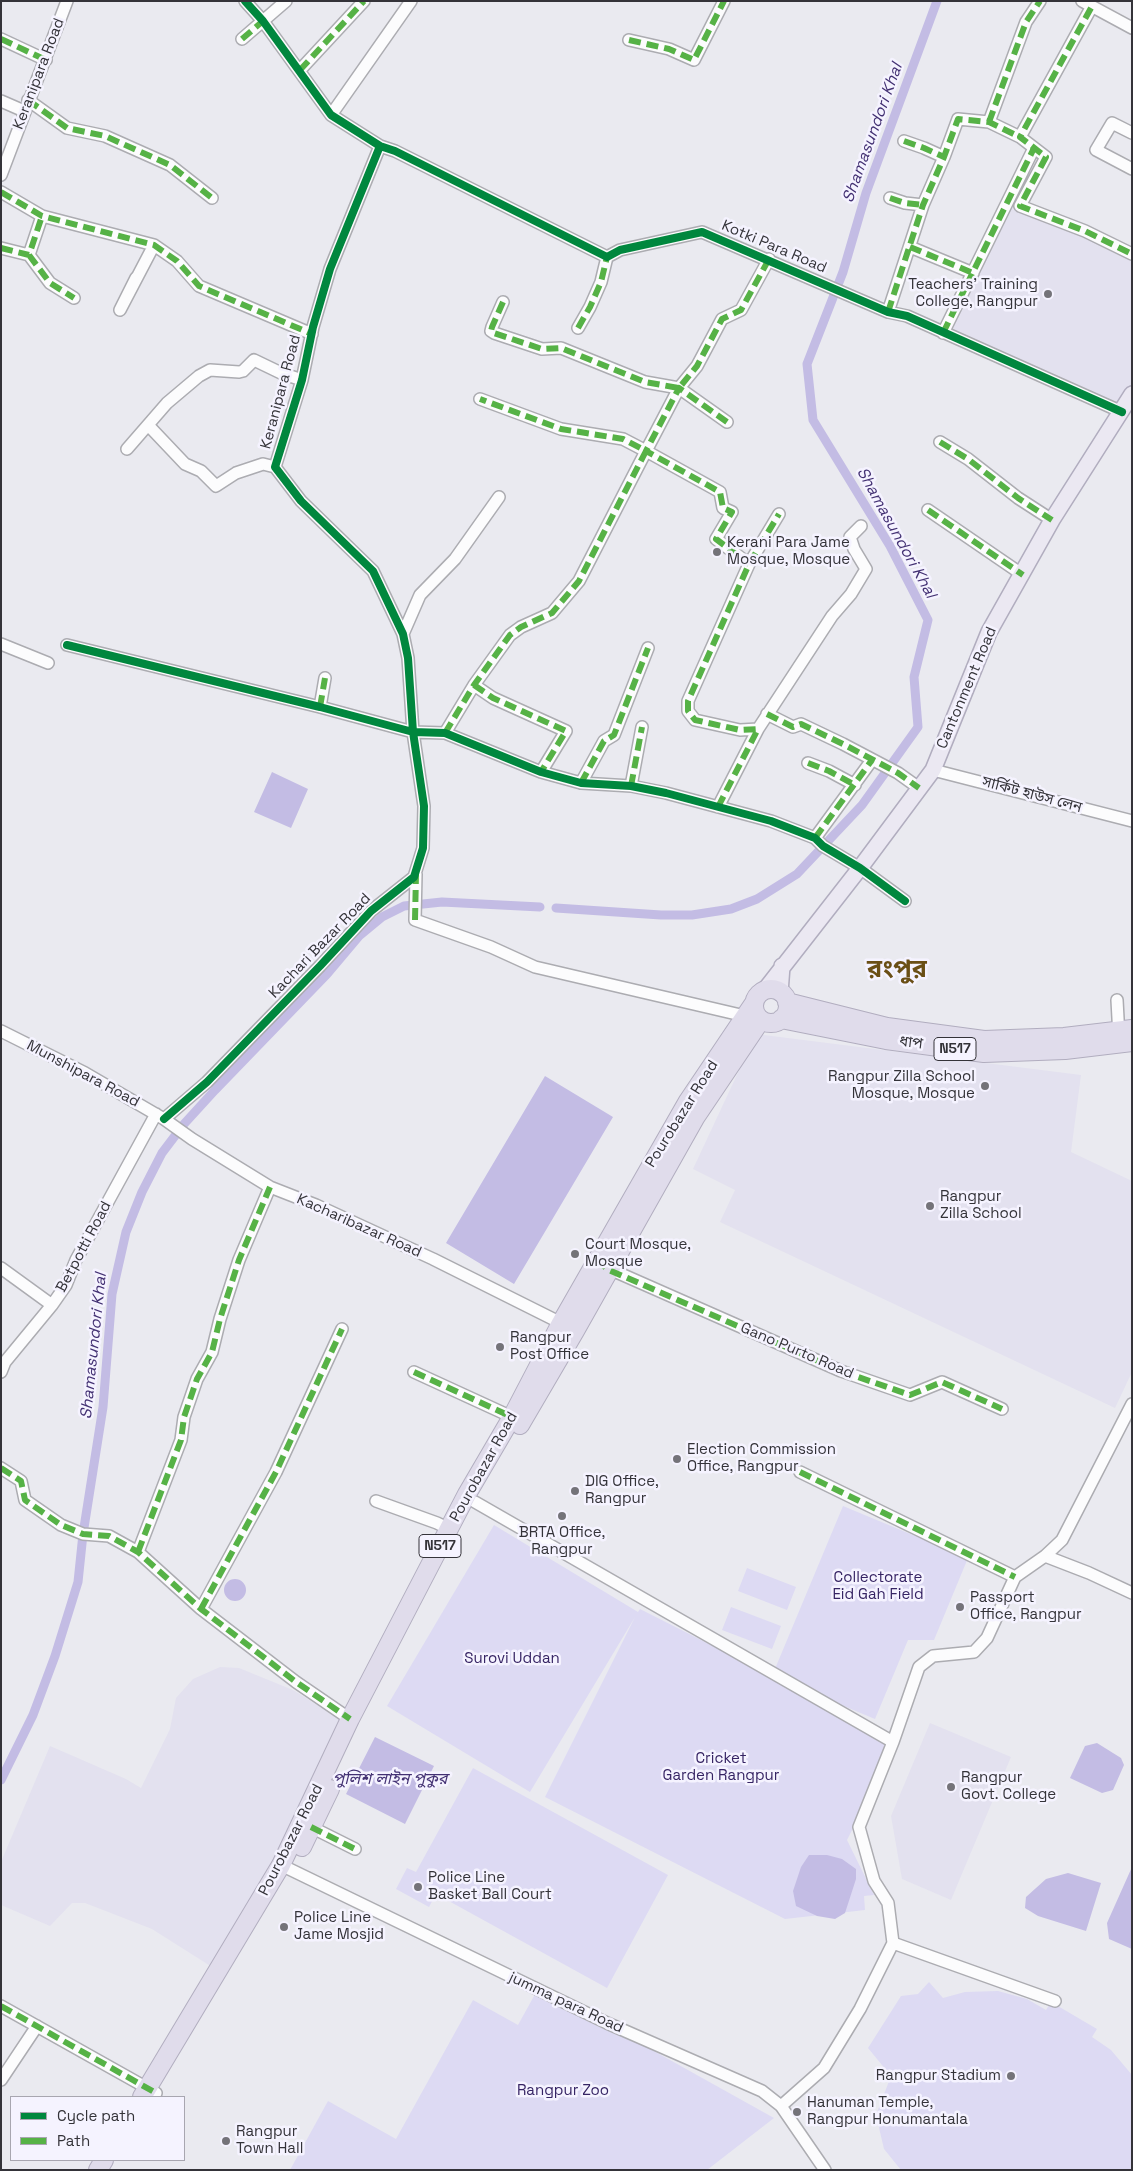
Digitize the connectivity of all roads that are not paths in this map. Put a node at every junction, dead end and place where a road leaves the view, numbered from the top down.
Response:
1 (67, 1) edge
2 (245, 1) edge
3 (286, 1) edge
4 (364, 1) edge
5 (411, 1) edge
6 (724, 1) edge
7 (1040, 1) edge
8 (1087, 4) edge
9 (263, 21) junction
10 (1132, 28) edge
11 (1, 39) edge
12 (242, 39) dead end
13 (629, 40) dead end
14 (46, 60) junction
15 (300, 70) junction
16 (1, 101) edge
17 (26, 105) junction
18 (331, 115) junction
19 (988, 122) junction
20 (1132, 134) edge
21 (1020, 137) junction
22 (904, 142) dead end
23 (380, 146) junction
24 (1034, 148) junction
25 (944, 157) junction
26 (1132, 169) edge
27 (1, 175) edge
28 (1, 192) edge
29 (212, 198) dead end
30 (890, 198) dead end
31 (924, 206) junction
32 (42, 216) junction
33 (154, 245) junction
34 (910, 247) junction
35 (1, 248) edge
36 (1132, 254) edge
37 (29, 255) junction
38 (607, 257) junction
39 (769, 259) junction
40 (973, 273) junction
41 (136, 278) dead end
42 (74, 298) dead end
43 (503, 302) dead end
44 (888, 312) junction
45 (578, 328) dead end
46 (943, 333) junction
47 (312, 334) junction
48 (302, 380) junction
49 (680, 388) junction
50 (480, 399) dead end
51 (1128, 404) edge
52 (727, 422) dead end
53 (148, 425) junction
54 (940, 442) dead end
55 (127, 449) dead end
56 (646, 451) junction
57 (275, 467) junction
58 (499, 497) dead end
59 (928, 510) dead end
60 (779, 514) dead end
61 (1052, 520) junction
62 (861, 526) dead end
63 (749, 564) junction
64 (1023, 575) junction
65 (403, 634) junction
66 (1, 644) edge
67 (67, 645) dead end
68 (648, 648) dead end
69 (48, 663) dead end
70 (325, 678) dead end
71 (474, 685) junction
72 (320, 706) junction
73 (768, 714) junction
74 (413, 727) junction
75 (642, 727) dead end
76 (758, 729) junction
77 (445, 733) junction
78 (872, 760) junction
79 (808, 763) dead end
80 (932, 770) junction
81 (542, 772) junction
82 (581, 782) junction
83 (854, 785) junction
84 (630, 786) junction
85 (919, 788) junction
86 (718, 807) junction
87 (1132, 821) edge
88 (814, 838) junction
89 (860, 868) junction
90 (416, 874) junction
91 (905, 901) dead end
92 (1117, 1000) dead end
93 (765, 1004) junction
94 (1, 1032) edge
95 (1125, 1036) edge
96 (160, 1116) junction
97 (270, 1187) junction
98 (603, 1265) junction
99 (1, 1268) edge
100 (52, 1305) junction
101 (561, 1322) junction
102 (342, 1329) dead end
103 (1, 1372) edge
104 (414, 1372) dead end
105 (1132, 1404) edge
106 (1002, 1408) dead end
107 (512, 1417) junction
108 (1, 1468) edge
109 (800, 1472) dead end
110 (376, 1502) dead end
111 (475, 1502) junction
112 (449, 1529) junction
113 (138, 1552) junction
114 (1045, 1556) junction
115 (1015, 1577) junction
116 (1132, 1593) edge
117 (202, 1609) junction
118 (350, 1719) junction
119 (893, 1742) junction
120 (312, 1827) junction
121 (355, 1849) dead end
122 (286, 1868) junction
123 (893, 1943) junction
124 (1055, 2001) dead end
125 (1, 2006) edge
126 (37, 2026) junction
127 (1, 2080) edge
128 (150, 2094) edge
129 (781, 2106) junction
130 (825, 2170) edge

1 - 14 street, Keranipara Road
2 - 9 street
3 - 9 street
4 - 15 street
5 - 18 street
6 - 13 street
7 - 19 street
8 - 10 street
8 - 21 street
9 - 12 street
9 - 15 street
11 - 14 street
14 - 17 street, Keranipara Road
15 - 18 street
16 - 17 street
17 - 27 street, Keranipara Road
17 - 29 street
18 - 23 street
19 - 21 street
19 - 25 street
20 - 26 street
21 - 24 street
22 - 25 street
23 - 38 street
23 - 47 street, Keranipara Road
24 - 36 street
24 - 40 street
25 - 31 street
28 - 32 street
30 - 31 street
31 - 34 street
32 - 33 street
32 - 37 street
33 - 41 street
33 - 47 street
34 - 40 street
34 - 44 street
35 - 37 street
37 - 42 street
38 - 39 street, Kotki Para Road
38 - 45 street
39 - 44 street, Kotki Para Road
39 - 49 street
40 - 46 street
43 - 49 street
44 - 46 street, Kotki Para Road
46 - 51 street, Kotki Para Road
47 - 48 street, Keranipara Road
48 - 53 street
48 - 57 street, Keranipara Road
49 - 52 street
49 - 56 street
50 - 56 street
51 - 61 main road, Cantonment Road
53 - 55 street
53 - 57 street
54 - 61 street
56 - 63 street
56 - 71 street
57 - 65 street, Keranipara Road
58 - 65 street
59 - 64 street
60 - 63 street
61 - 64 main road, Cantonment Road
62 - 73 street
63 - 76 street
64 - 80 main road, Cantonment Road
65 - 74 street, Keranipara Road
66 - 69 street
67 - 72 street
68 - 82 street
70 - 72 street
71 - 77 street
71 - 81 street
72 - 74 street
73 - 76 street
73 - 78 street
74 - 77 street
74 - 90 street
75 - 84 street
76 - 86 street
77 - 81 street
78 - 83 street
78 - 85 street
79 - 83 street
80 - 85 main road, Cantonment Road
80 - 87 street, সার্কিট হাউস লেন
81 - 82 street
82 - 84 street
83 - 88 street
84 - 86 street
85 - 89 main road, Cantonment Road
86 - 88 street
88 - 89 street
89 - 91 street
89 - 93 main road, Cantonment Road
90 - 93 street
90 - 96 street, Kachari Bazar Road
92 - 95 street
93 - 95 highway, ধাপ / N517
93 - 95 highway, ধাপ / N517
93 - 98 highway, Pourobazar Road / N517
94 - 96 street, Munshipara Road
96 - 97 street, Kacharibazar Road
96 - 100 street, Betpotti Road
97 - 101 street, Kacharibazar Road
97 - 113 street
98 - 101 highway, Pourobazar Road / N517
98 - 106 street, Gano Purto Road
98 - 111 highway, Pourobazar Road / N517
99 - 100 street
100 - 103 street, Betpotti Road
101 - 107 highway, Pourobazar Road / N517
102 - 117 street
104 - 107 street
105 - 114 street
107 - 112 highway, Pourobazar Road / N517
108 - 113 street
109 - 115 street
110 - 112 street
111 - 119 street
111 - 120 highway, Pourobazar Road / N517
112 - 118 highway, Pourobazar Road / N517
113 - 117 street
114 - 115 street
114 - 116 street
115 - 119 street
117 - 118 street
118 - 122 highway, Pourobazar Road / N517
119 - 123 street
120 - 121 street
120 - 122 highway, Pourobazar Road / N517
122 - 128 highway, Pourobazar Road / N517
122 - 129 street, jumma para Road
123 - 124 street
123 - 129 street
125 - 126 street
126 - 127 street
126 - 128 street
129 - 130 street, jumma para Road

